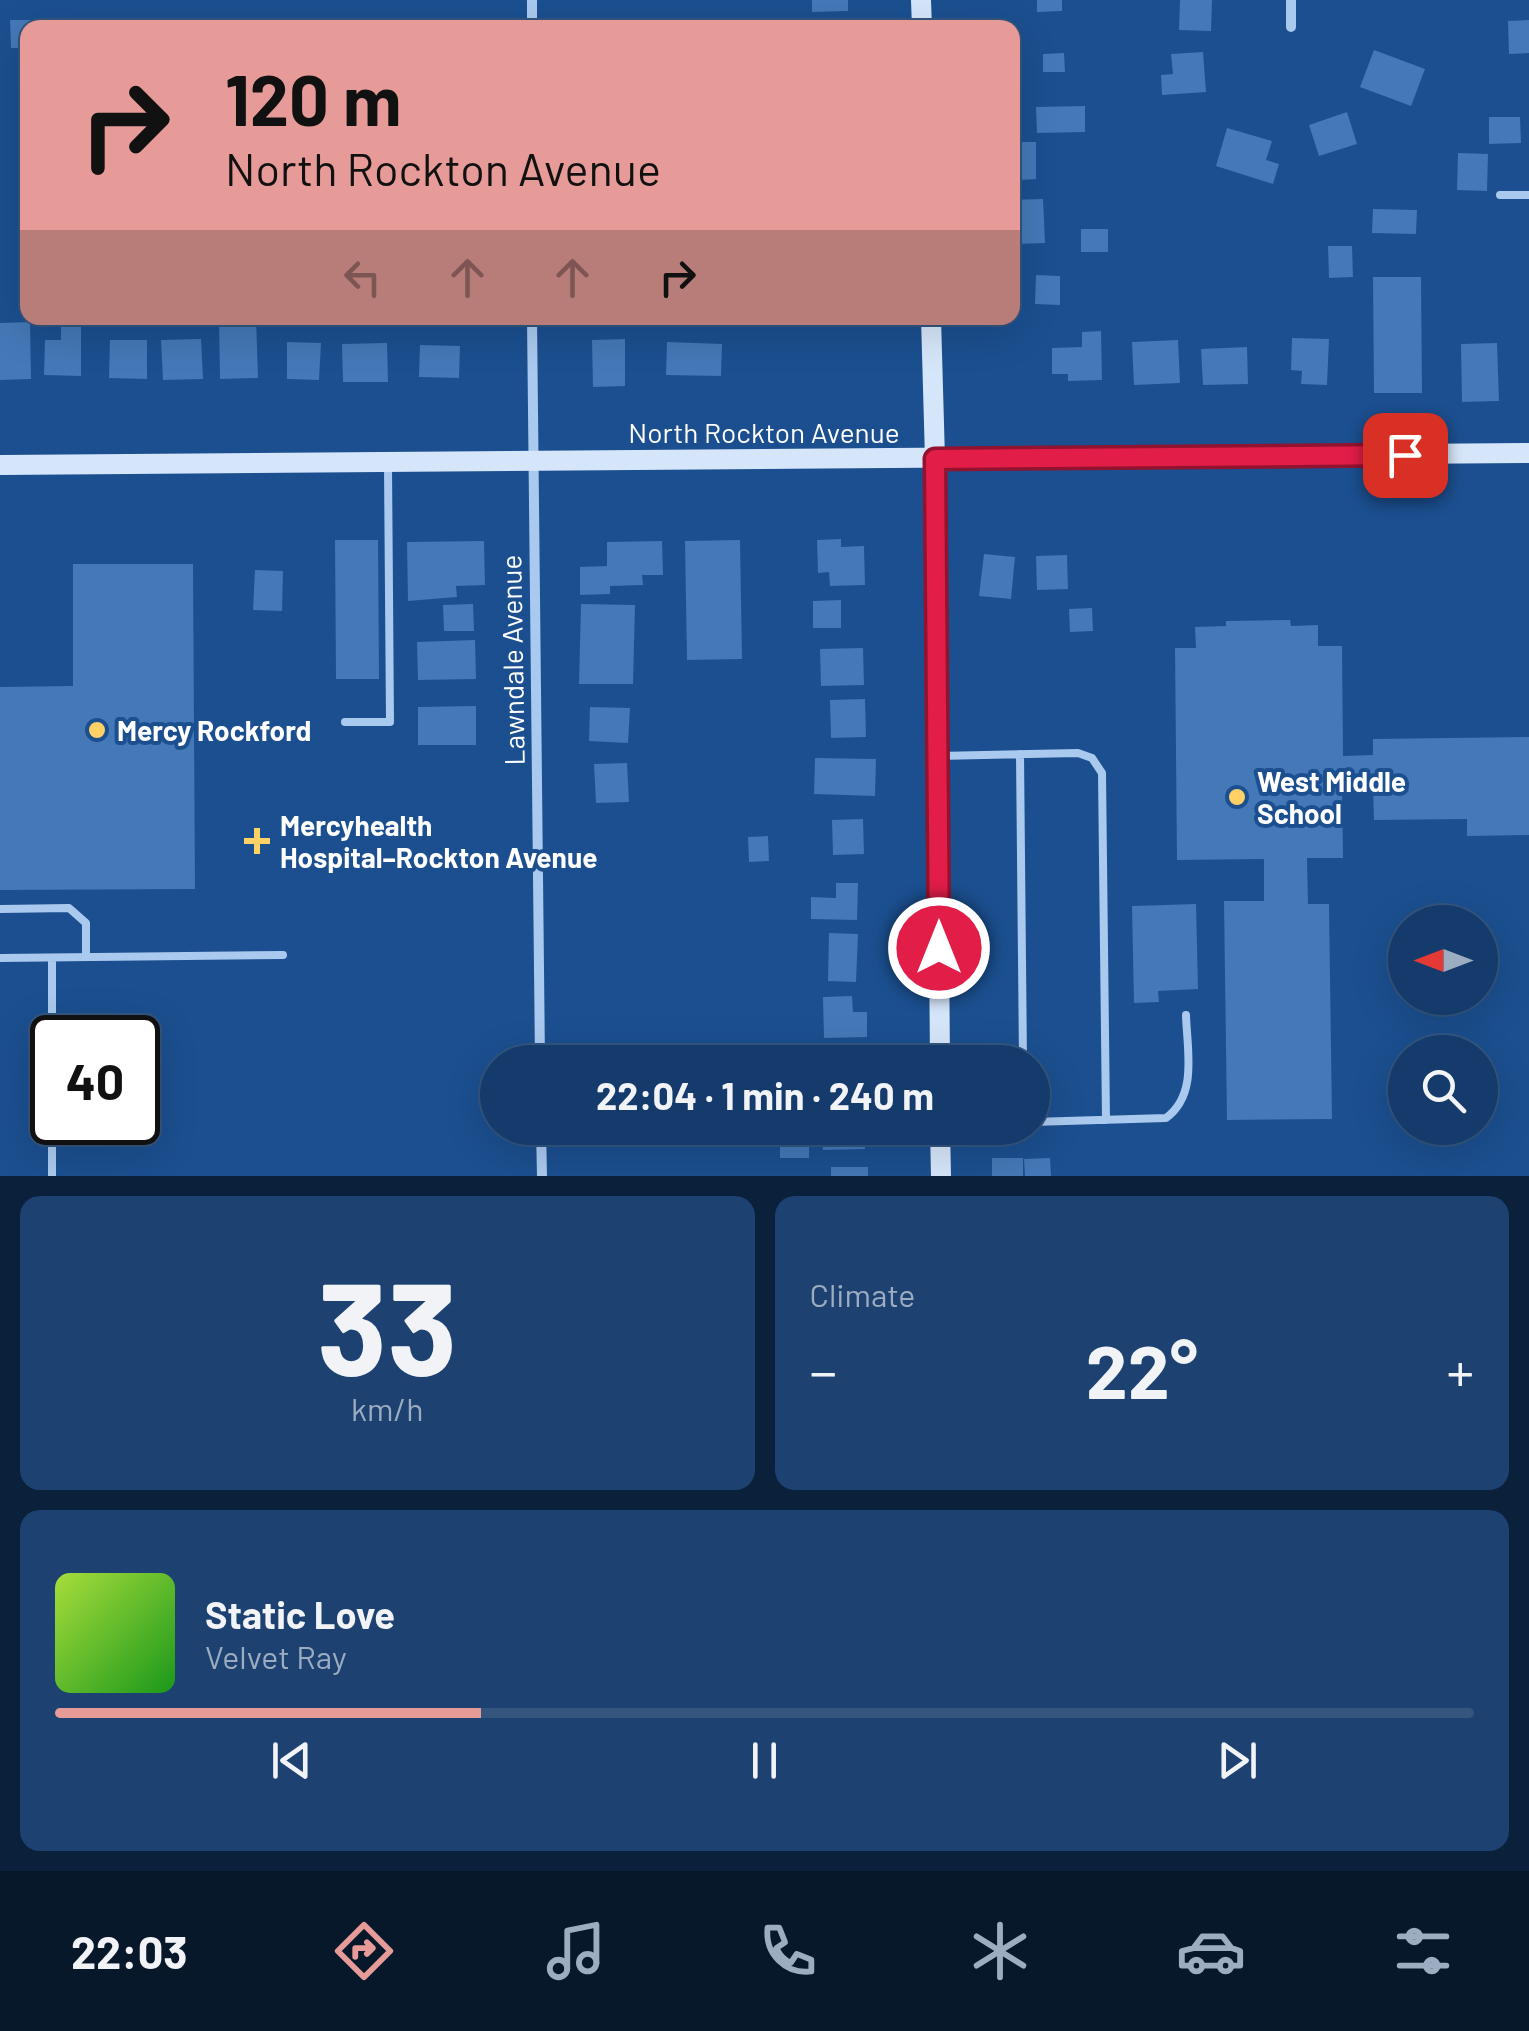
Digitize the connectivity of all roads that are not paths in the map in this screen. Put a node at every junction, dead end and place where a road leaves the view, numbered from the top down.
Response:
1 (1291, 0) edge
2 (1291, 27) dead end
3 (1500, 195) dead end
4 (1529, 195) edge
5 (532, 325) edge
6 (930, 325) edge
7 (1529, 453) edge
8 (532, 459) junction
9 (935, 459) junction
10 (388, 461) junction
11 (0, 465) edge
12 (345, 722) dead end
13 (1020, 754) junction
14 (938, 756) junction
15 (0, 909) edge
16 (283, 955) dead end
17 (86, 957) junction
18 (0, 958) edge
19 (52, 958) junction
20 (1186, 1015) dead end
21 (540, 1045) edge
22 (940, 1045) edge
23 (1024, 1045) edge
24 (1106, 1120) junction
25 (1050, 1122) edge
26 (541, 1145) edge
27 (940, 1145) edge
28 (52, 1176) edge
29 (542, 1176) edge
30 (940, 1176) edge

1 - 2 street
3 - 4 lane
5 - 8 street, Lawndale Avenue
6 - 9 main road
7 - 9 main road, North Rockton Avenue
8 - 9 main road, North Rockton Avenue
8 - 10 main road, North Rockton Avenue
8 - 21 street, Lawndale Avenue
9 - 14 main road
10 - 11 main road, North Rockton Avenue
10 - 12 lane
13 - 14 lane
13 - 23 lane
13 - 24 lane
14 - 22 main road
15 - 17 lane
16 - 17 lane
17 - 19 lane
18 - 19 lane
19 - 28 lane
20 - 24 lane
24 - 25 lane
26 - 29 street
27 - 30 main road

